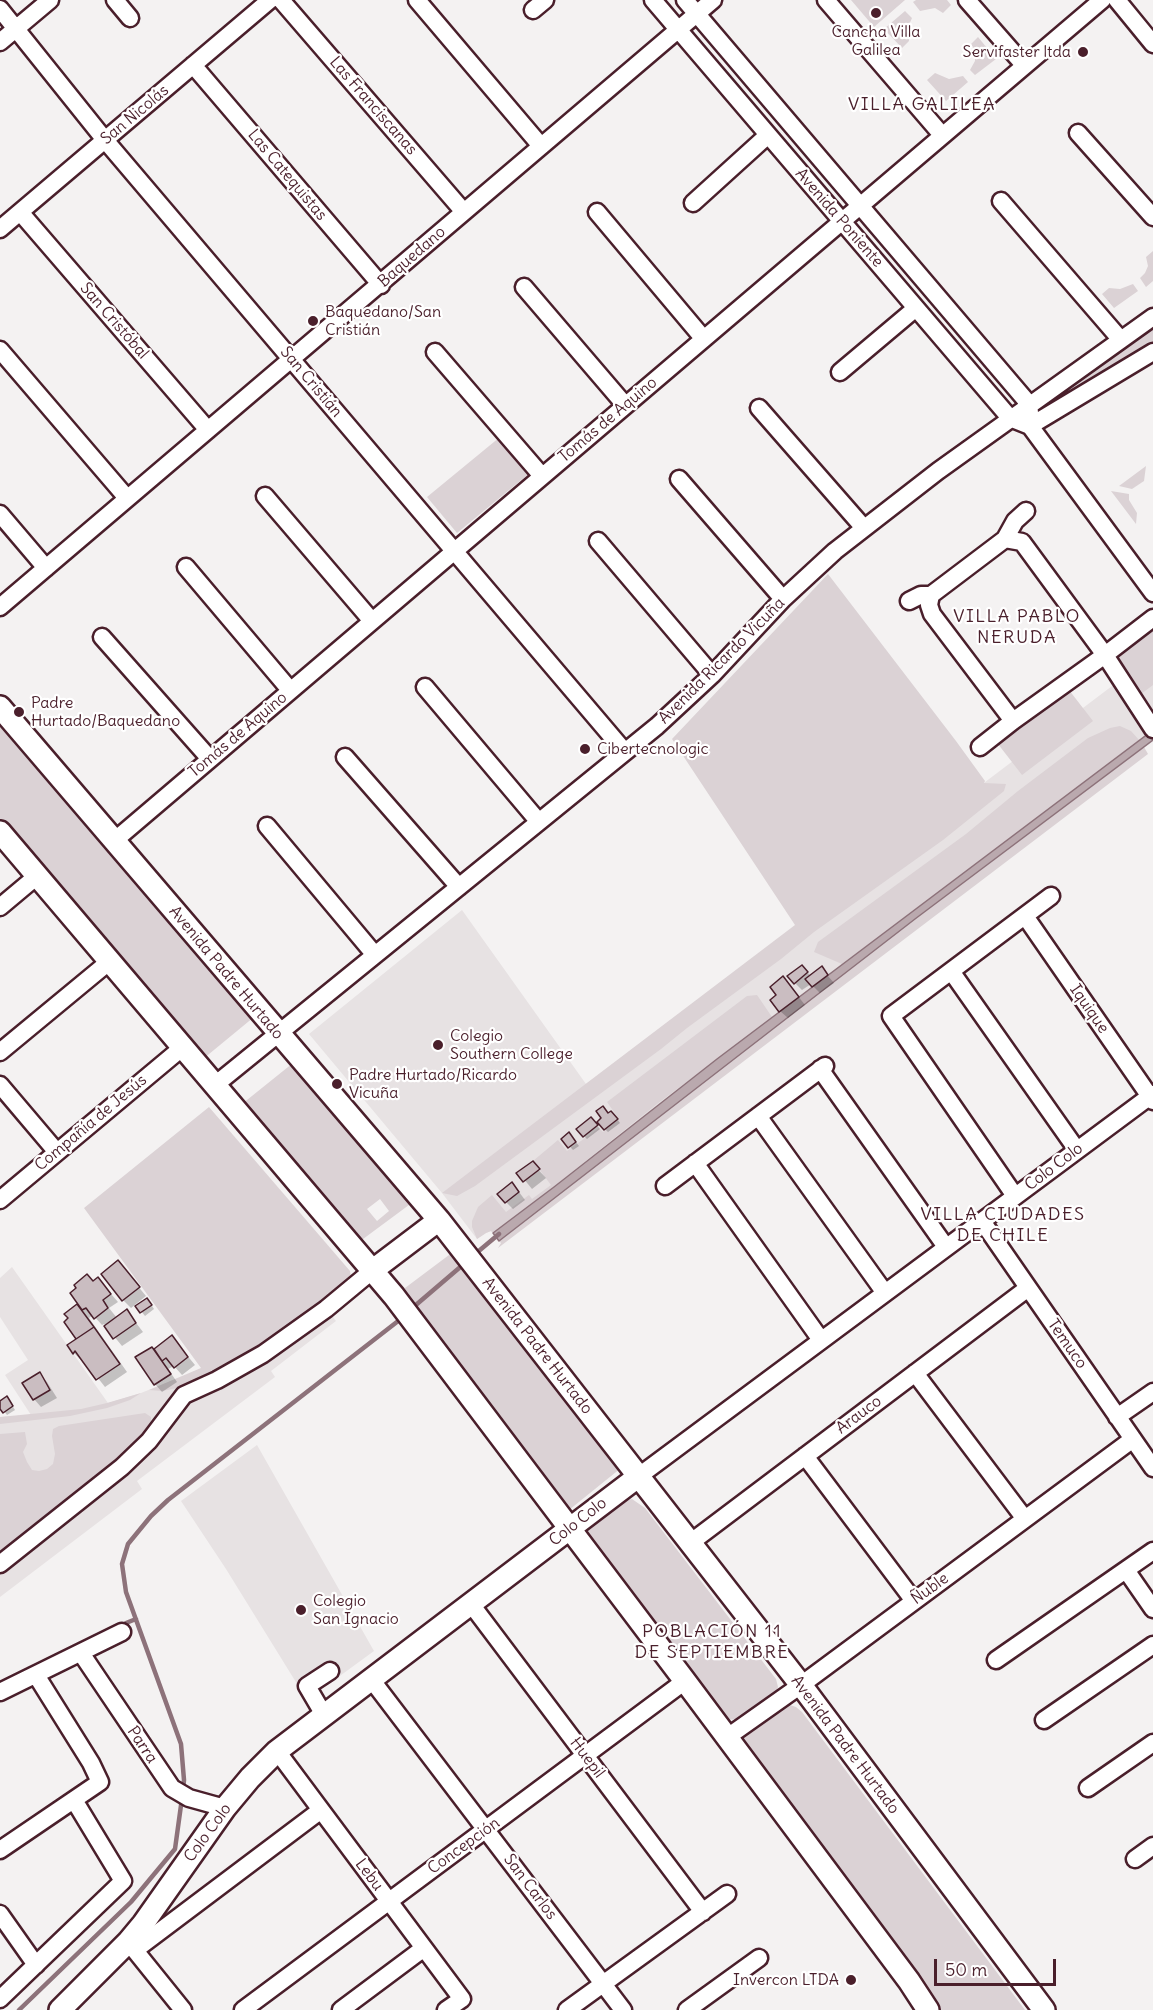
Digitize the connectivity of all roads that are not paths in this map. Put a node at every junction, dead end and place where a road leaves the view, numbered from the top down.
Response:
1 (50, 0) edge
2 (114, 0) edge
3 (270, 0) edge
4 (281, 0) edge
5 (417, 0) edge
6 (653, 0) edge
7 (685, 0) edge
8 (713, 0) edge
9 (826, 0) edge
10 (967, 0) edge
11 (1102, 0) edge
12 (1117, 0) edge
13 (0, 9) edge
14 (697, 14) junction
15 (130, 18) dead end
16 (16, 28) junction
17 (678, 30) junction
18 (0, 42) edge
19 (1153, 44) edge
20 (193, 65) junction
21 (1024, 65) junction
22 (1078, 133) dead end
23 (768, 135) junction
24 (942, 135) junction
25 (105, 140) junction
26 (541, 146) junction
27 (1001, 201) dead end
28 (693, 203) dead end
29 (860, 205) junction
30 (20, 212) junction
31 (464, 212) junction
32 (597, 213) dead end
33 (1153, 217) edge
34 (841, 221) junction
35 (0, 229) edge
36 (381, 285) junction
37 (524, 287) dead end
38 (916, 308) junction
39 (1153, 318) edge
40 (703, 338) junction
41 (1121, 340) junction
42 (0, 350) edge
43 (435, 352) dead end
44 (1153, 352) edge
45 (291, 359) junction
46 (840, 372) dead end
47 (1029, 404) junction
48 (625, 405) junction
49 (759, 408) dead end
50 (1010, 418) junction
51 (1030, 426) junction
52 (208, 430) junction
53 (542, 476) junction
54 (679, 479) dead end
55 (265, 496) dead end
56 (127, 498) junction
57 (1026, 511) dead end
58 (0, 514) edge
59 (864, 528) junction
60 (597, 541) dead end
61 (1014, 541) junction
62 (454, 551) junction
63 (186, 567) dead end
64 (46, 568) junction
65 (1153, 593) edge
66 (931, 595) junction
67 (783, 599) junction
68 (909, 601) dead end
69 (0, 607) edge
70 (1153, 618) edge
71 (372, 621) junction
72 (102, 637) dead end
73 (1105, 656) junction
74 (712, 675) junction
75 (424, 687) dead end
76 (291, 690) junction
77 (0, 707) edge
78 (1012, 721) junction
79 (1152, 728) edge
80 (980, 747) dead end
81 (625, 753) junction
82 (345, 758) dead end
83 (210, 759) junction
84 (539, 822) junction
85 (267, 826) dead end
86 (0, 832) edge
87 (114, 841) junction
88 (37, 876) junction
89 (459, 887) junction
90 (1051, 896) dead end
91 (0, 907) edge
92 (1025, 916) junction
93 (375, 955) junction
94 (110, 961) junction
95 (951, 971) junction
96 (278, 1033) junction
97 (183, 1047) junction
98 (0, 1052) edge
99 (0, 1085) edge
100 (215, 1085) junction
101 (1152, 1097) edge
102 (758, 1116) junction
103 (1077, 1150) junction
104 (56, 1151) junction
105 (695, 1163) junction
106 (665, 1186) dead end
107 (1016, 1196) junction
108 (0, 1200) edge
109 (439, 1220) junction
110 (982, 1221) junction
111 (946, 1247) junction
112 (373, 1270) junction
113 (1028, 1288) junction
114 (885, 1293) junction
115 (821, 1340) junction
116 (915, 1373) junction
117 (1153, 1392) edge
118 (1117, 1417) junction
119 (1133, 1439) junction
120 (805, 1456) junction
121 (1153, 1468) edge
122 (639, 1476) junction
123 (1025, 1519) junction
124 (569, 1530) junction
125 (690, 1543) junction
126 (1153, 1551) edge
127 (0, 1564) edge
128 (1126, 1570) junction
129 (914, 1601) junction
130 (471, 1604) junction
131 (1153, 1609) edge
132 (122, 1632) dead end
133 (1153, 1645) edge
134 (81, 1653) junction
135 (996, 1660) dead end
136 (330, 1671) dead end
137 (36, 1675) junction
138 (371, 1679) junction
139 (685, 1682) junction
140 (801, 1685) junction
141 (0, 1692) edge
142 (324, 1715) junction
143 (1044, 1720) dead end
144 (726, 1738) junction
145 (1153, 1743) edge
146 (277, 1751) junction
147 (586, 1756) junction
148 (1088, 1788) dead end
149 (74, 1800) junction
150 (225, 1808) junction
151 (321, 1810) junction
152 (487, 1830) junction
153 (1153, 1846) edge
154 (0, 1850) edge
155 (1135, 1859) dead end
156 (727, 1894) dead end
157 (389, 1901) junction
158 (703, 1912) junction
159 (0, 1914) edge
160 (132, 1946) junction
161 (424, 1948) junction
162 (759, 1958) dead end
163 (36, 1965) junction
164 (603, 1984) junction
165 (0, 1999) edge
166 (60, 2010) edge
167 (183, 2010) edge
168 (243, 2010) edge
169 (340, 2010) edge
170 (446, 2010) edge
171 (567, 2010) edge
172 (623, 2010) edge
173 (687, 2010) edge
174 (928, 2010) edge
175 (1044, 2010) edge

1 - 16 street
2 - 15 street
3 - 20 street, San Nicolás
4 - 31 street, Las Franciscanas
5 - 26 street
6 - 17 street, Avenida Poniente
7 - 14 street, Avenida Poniente
8 - 14 street, Baquedano
9 - 24 street
10 - 21 street
11 - 21 street, Tomás de Aquino
12 - 19 street
13 - 16 street, San Cristián
14 - 17 street, Baquedano
14 - 29 street, Avenida Poniente
16 - 18 street
16 - 25 street, San Cristián
17 - 23 street, Avenida Poniente
17 - 26 street, Baquedano
20 - 25 street, San Nicolás
20 - 36 street, Las Catequistas
21 - 24 street, Tomás de Aquino
22 - 33 street
23 - 28 street
23 - 34 street, Avenida Poniente
24 - 29 street, Tomás de Aquino
25 - 30 street, San Nicolás
25 - 45 street, San Cristián
26 - 31 street, Baquedano
27 - 41 street
29 - 34 street, Tomás de Aquino
29 - 47 street, Avenida Poniente
30 - 35 street, San Nicolás
30 - 52 street, San Cristóbal
31 - 36 street, Baquedano
32 - 40 street
34 - 38 street, Avenida Poniente
34 - 40 street, Tomás de Aquino
36 - 45 street, Baquedano
37 - 48 street
38 - 46 street
38 - 50 street, Avenida Poniente
39 - 41 street, Avenida Ricardo Vicuña
40 - 48 street, Tomás de Aquino
41 - 47 street, Avenida Ricardo Vicuña
42 - 56 street
43 - 53 street
44 - 51 street
45 - 52 street, Baquedano
45 - 62 street, San Cristián
47 - 50 street, Avenida Ricardo Vicuña
47 - 51 street
48 - 53 street, Tomás de Aquino
49 - 59 street
50 - 51 street, Avenida Poniente
50 - 59 street, Avenida Ricardo Vicuña
51 - 65 street
52 - 56 street, Baquedano
53 - 62 street, Tomás de Aquino
54 - 67 street
55 - 71 street
56 - 64 street, Baquedano
57 - 61 street
58 - 64 street
59 - 67 street, Avenida Ricardo Vicuña
60 - 74 street
61 - 66 street
61 - 73 street
62 - 71 street, Tomás de Aquino
62 - 81 street, San Cristián
63 - 76 street
64 - 69 street, Baquedano
66 - 68 street
66 - 78 street
67 - 74 street, Avenida Ricardo Vicuña
70 - 73 street
71 - 76 street, Tomás de Aquino
72 - 83 street
73 - 78 street
73 - 79 street
74 - 81 street, Avenida Ricardo Vicuña
75 - 84 street
76 - 83 street, Tomás de Aquino
77 - 87 main road, Avenida Padre Hurtado
78 - 80 street
81 - 84 street, Avenida Ricardo Vicuña
82 - 89 street
83 - 87 street, Tomás de Aquino
84 - 89 street, Avenida Ricardo Vicuña
85 - 93 street
86 - 88 main road
87 - 96 main road, Avenida Padre Hurtado
88 - 91 street
88 - 94 main road
89 - 93 street, Avenida Ricardo Vicuña
90 - 92 street
92 - 95 street
92 - 101 street, Iquique
93 - 96 street, Avenida Ricardo Vicuña
94 - 97 main road
94 - 98 street
95 - 103 street
95 - 107 street
96 - 100 street, Avenida Ricardo Vicuña
96 - 109 main road, Avenida Padre Hurtado
97 - 100 main road
97 - 104 street, Compañía de Jesús
99 - 104 street
100 - 112 main road
101 - 103 street, Colo Colo
102 - 105 street
102 - 111 street
102 - 114 street
103 - 107 street, Colo Colo
104 - 108 street, Compañía de Jesús
105 - 106 street
105 - 115 street
107 - 110 street, Colo Colo
109 - 112 main road
109 - 122 main road, Avenida Padre Hurtado
110 - 111 street, Colo Colo
110 - 113 street, Temuco
111 - 114 street, Colo Colo
112 - 124 main road
112 - 127 street
113 - 116 street, Arauco
113 - 118 street, Temuco
114 - 115 street, Colo Colo
115 - 122 street, Colo Colo
116 - 120 street, Arauco
116 - 123 street
117 - 118 street
118 - 119 street, Temuco
119 - 121 street, Temuco
119 - 123 street, Ñuble
120 - 125 street, Arauco
120 - 129 street
122 - 124 main road, Colo Colo
122 - 125 main road, Avenida Padre Hurtado
123 - 129 street, Ñuble
124 - 130 main road, Colo Colo
124 - 139 main road
125 - 140 main road, Avenida Padre Hurtado
126 - 128 street
128 - 131 street
128 - 135 street
129 - 140 street, Ñuble
130 - 138 main road, Colo Colo
130 - 147 street, Huepil
132 - 134 street
133 - 143 street
134 - 137 street
134 - 150 street, Parra
136 - 142 street
137 - 141 street
137 - 149 street
138 - 142 main road, Colo Colo
138 - 152 street, San Carlos
139 - 144 main road
139 - 147 street, Concepción
140 - 144 street, Ñuble
140 - 175 main road, Avenida Padre Hurtado
142 - 146 main road, Colo Colo
144 - 174 main road
145 - 148 street
146 - 150 main road, Colo Colo
146 - 151 street, Lebu
147 - 152 street, Concepción
147 - 158 street, Huepil
149 - 154 street
149 - 163 street
150 - 160 main road, Colo Colo
151 - 157 street, Lebu
151 - 160 street
152 - 157 street, Concepción
152 - 164 street, San Carlos
153 - 155 street
156 - 158 street
157 - 161 street, Lebu
157 - 168 street, Concepción
158 - 164 street
159 - 163 street
160 - 166 main road, Colo Colo
160 - 167 street
161 - 169 street
161 - 170 street, Lebu
162 - 173 street
163 - 165 street
164 - 171 street
164 - 172 street, San Carlos

